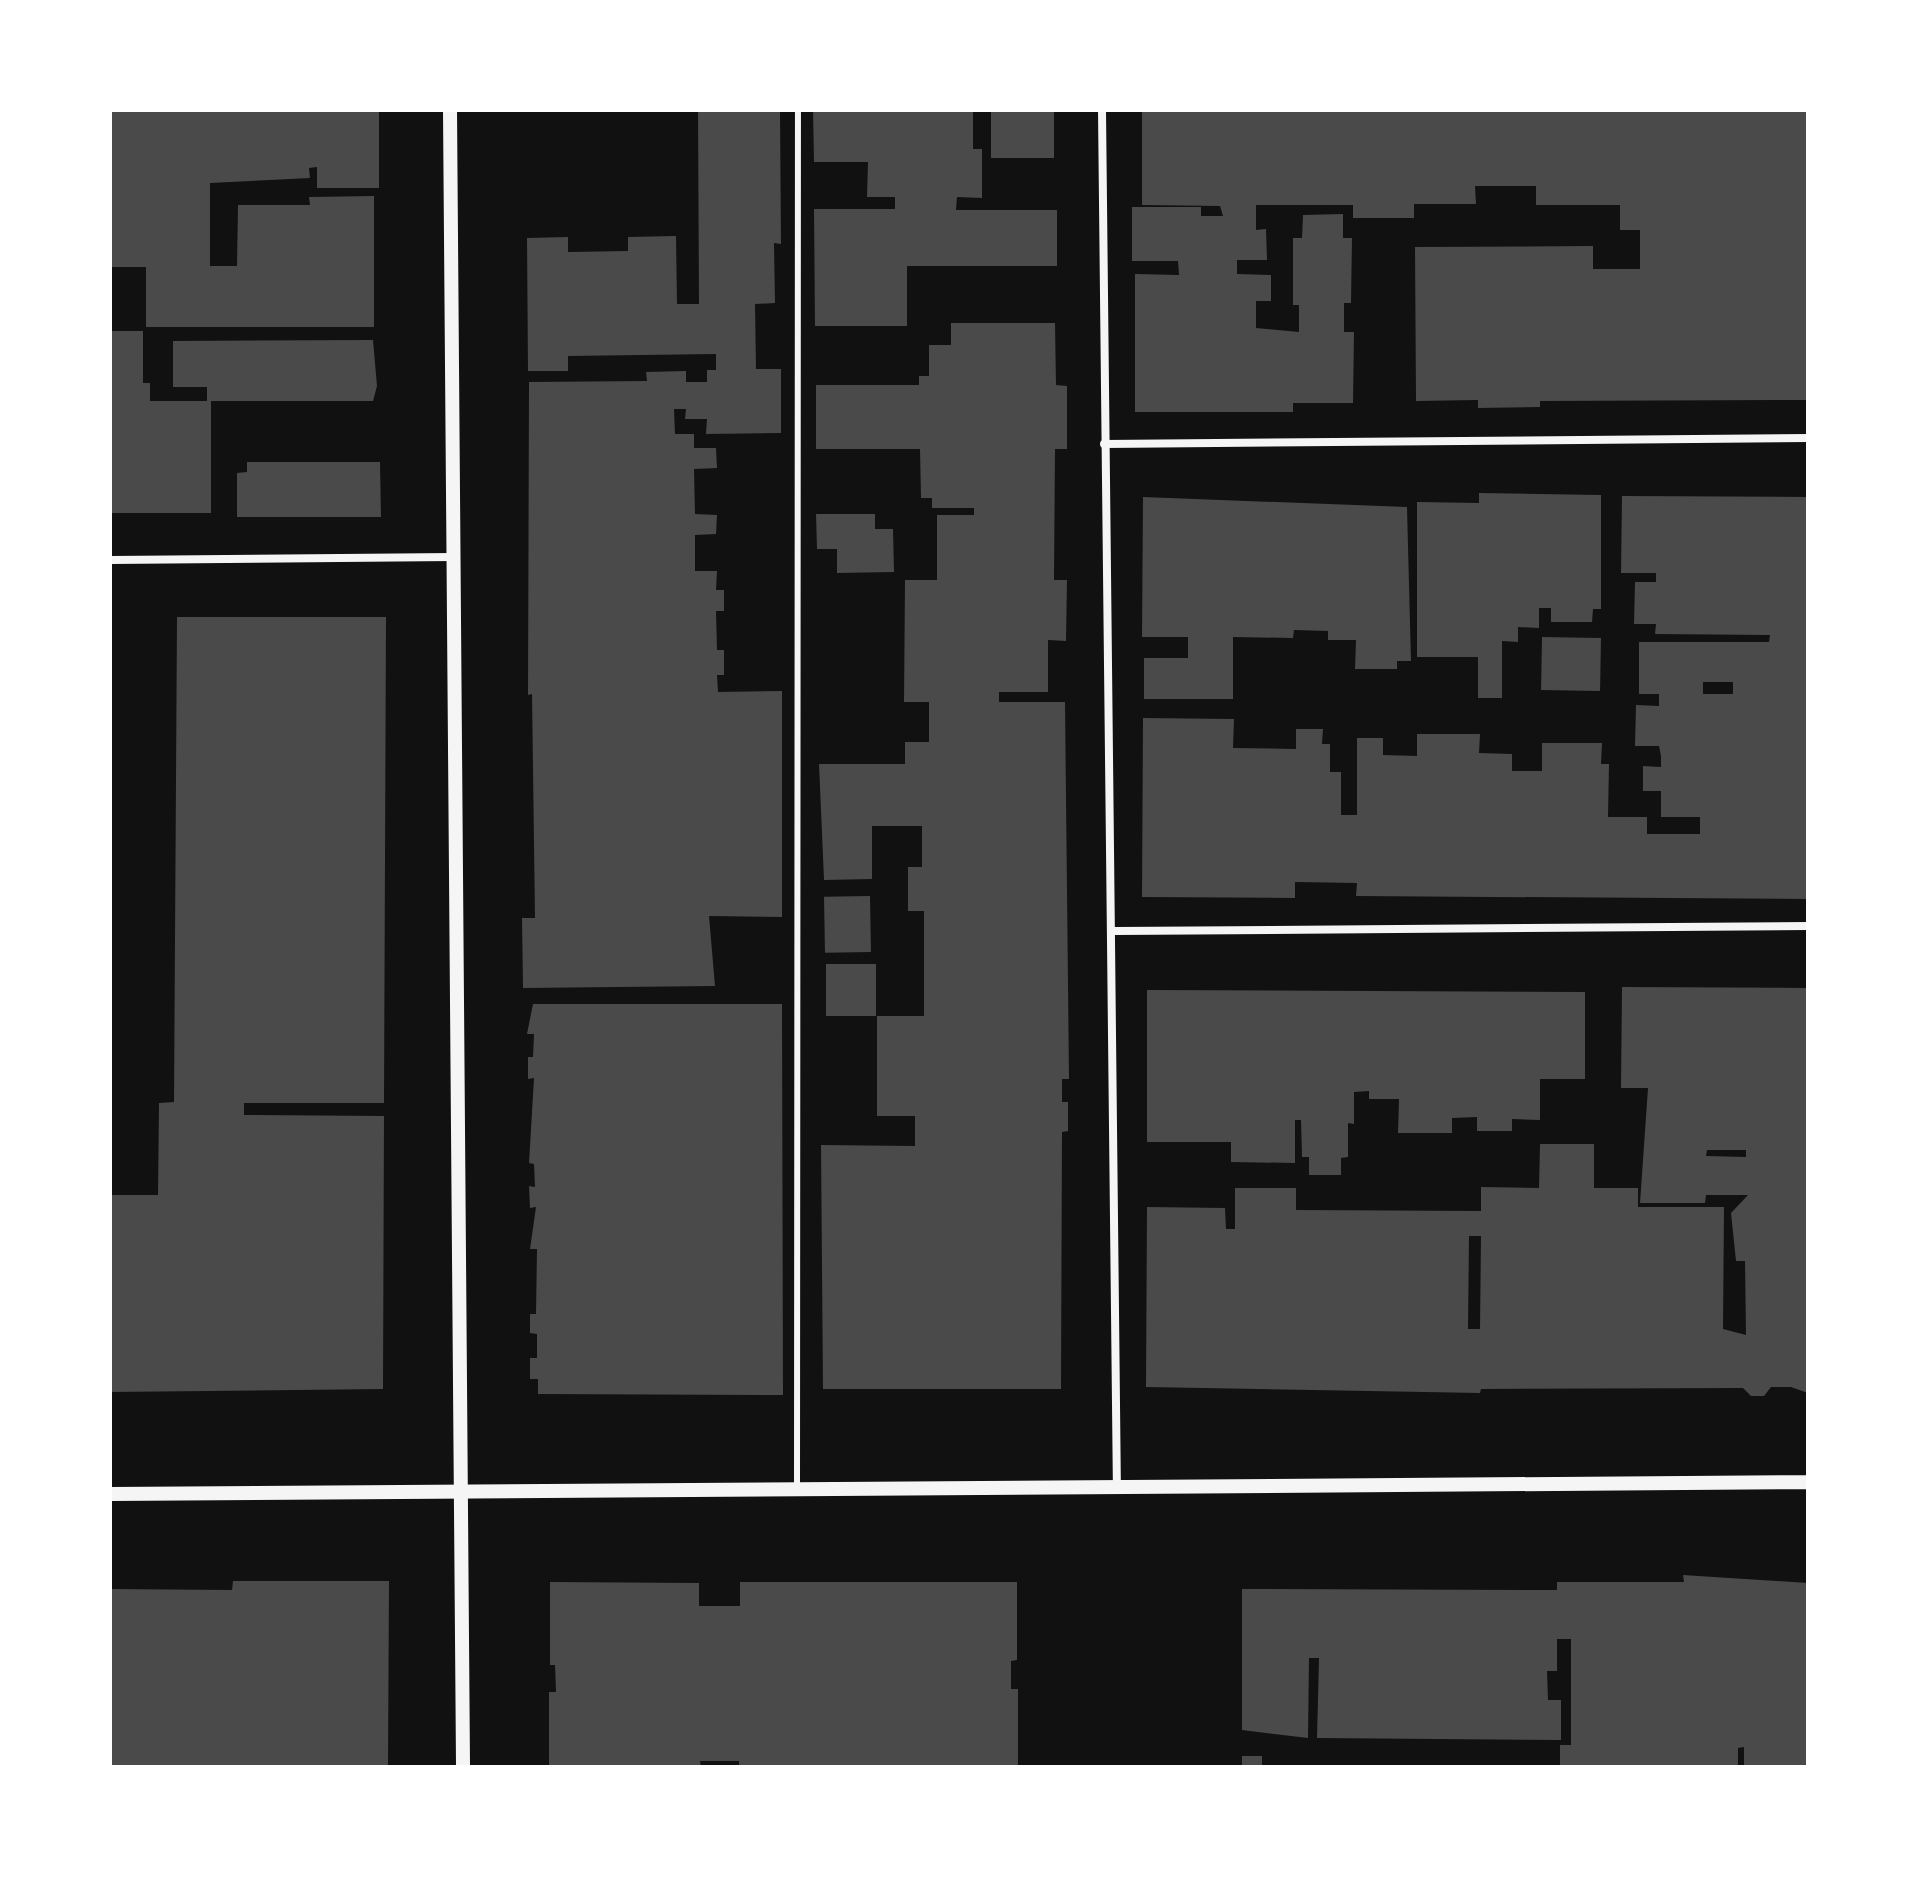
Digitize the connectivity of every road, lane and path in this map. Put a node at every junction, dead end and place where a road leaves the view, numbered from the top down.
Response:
1 (450, 110) edge
2 (798, 110) edge
3 (1102, 110) edge
4 (1808, 438) edge
5 (1104, 444) junction
6 (454, 557) junction
7 (110, 560) edge
8 (1808, 926) edge
9 (1115, 931) junction
10 (1808, 1482) edge
11 (1117, 1487) junction
12 (797, 1489) junction
13 (460, 1492) junction
14 (110, 1494) edge
15 (463, 1767) edge

1 - 6 street
2 - 12 lane
3 - 5 street
4 - 5 street
5 - 9 street
6 - 7 street
6 - 13 street
8 - 9 street
9 - 11 street
10 - 11 street
11 - 12 street
12 - 13 street
13 - 14 street
13 - 15 street

